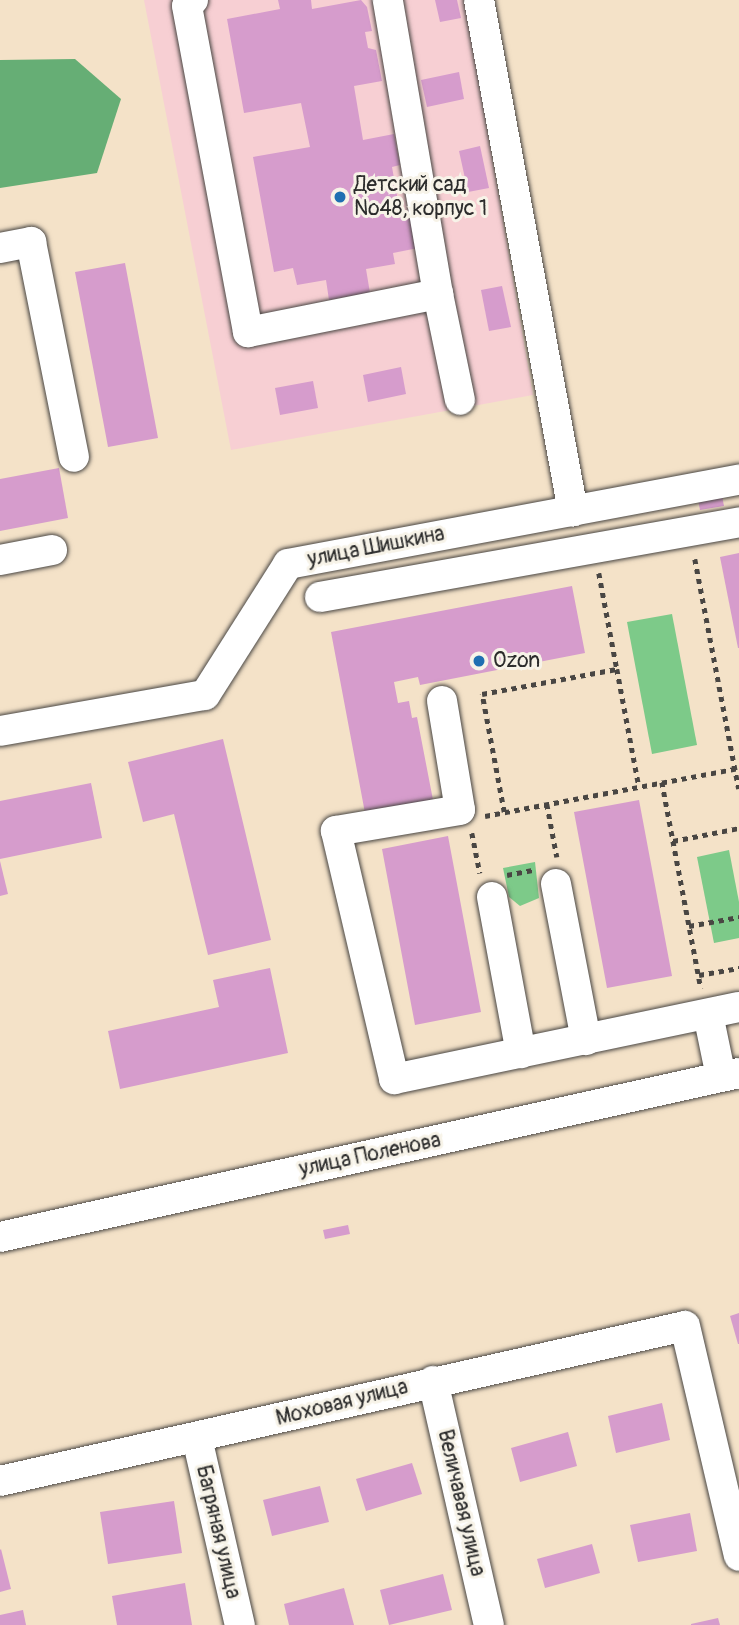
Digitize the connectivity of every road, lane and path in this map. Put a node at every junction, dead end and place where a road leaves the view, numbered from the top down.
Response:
1 (192, 0) edge
2 (388, 0) edge
3 (480, 0) edge
4 (0, 248) edge
5 (438, 294) junction
6 (460, 400) dead end
7 (74, 457) dead end
8 (739, 480) edge
9 (573, 510) junction
10 (739, 522) edge
11 (690, 530) junction
12 (594, 548) junction
13 (52, 550) dead end
14 (0, 560) edge
15 (320, 597) dead end
16 (617, 669) junction
17 (442, 701) dead end
18 (0, 731) edge
19 (737, 768) edge
20 (662, 782) junction
21 (639, 786) junction
22 (739, 789) edge
23 (547, 804) junction
24 (505, 812) junction
25 (481, 816) dead end
26 (470, 819) dead end
27 (739, 828) edge
28 (673, 841) junction
29 (552, 873) junction
30 (487, 883) junction
31 (739, 917) edge
32 (689, 926) junction
33 (739, 968) edge
34 (698, 975) junction
35 (739, 1007) edge
36 (707, 1014) junction
37 (586, 1040) junction
38 (521, 1053) junction
39 (730, 1075) edge
40 (0, 1237) edge
41 (433, 1381) junction
42 (197, 1438) junction
43 (0, 1481) edge
44 (739, 1556) edge
45 (240, 1625) edge
46 (489, 1625) edge

1 - 5 street
2 - 5 street
3 - 9 street
4 - 7 street
5 - 6 street
8 - 9 street, улица Шишкина
9 - 18 street, улица Шишкина
10 - 11 street
11 - 12 street
11 - 19 path
12 - 15 street
12 - 16 path
13 - 14 street
16 - 21 path
16 - 24 path
17 - 38 street
19 - 20 path
19 - 22 path
20 - 21 path
20 - 28 path
21 - 23 path
23 - 24 path
23 - 29 path
24 - 25 path
26 - 30 path
27 - 28 path
28 - 32 path
29 - 30 path
29 - 37 street
30 - 38 street
31 - 32 path
32 - 34 path
33 - 34 path
34 - 36 path
35 - 36 street
36 - 37 street
36 - 39 street
37 - 38 street
39 - 40 street, улица Поленова
41 - 42 street, Моховая улица
41 - 44 street, Моховая улица
41 - 46 street, Величавая улица
42 - 43 street, Моховая улица
42 - 45 street, Багряная улица

